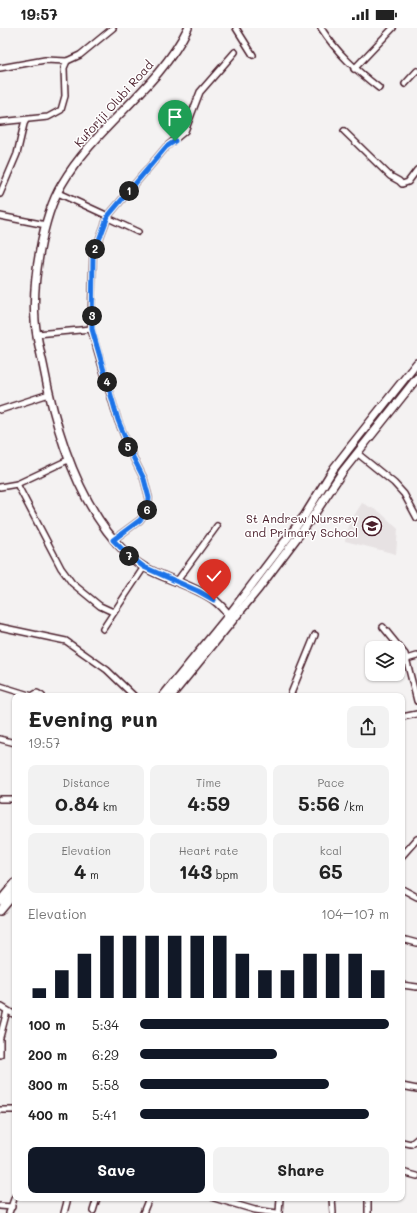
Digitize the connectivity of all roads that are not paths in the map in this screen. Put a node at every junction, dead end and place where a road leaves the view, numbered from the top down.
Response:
1 (113, 28) edge
2 (188, 28) edge
3 (236, 28) edge
4 (321, 28) edge
5 (393, 28) edge
6 (235, 52) dead end
7 (253, 55) dead end
8 (67, 62) junction
9 (0, 68) edge
10 (354, 69) junction
11 (417, 71) edge
12 (405, 84) dead end
13 (379, 88) dead end
14 (26, 120) junction
15 (0, 122) edge
16 (344, 131) dead end
17 (417, 170) edge
18 (58, 193) junction
19 (0, 194) edge
20 (0, 216) edge
21 (108, 217) junction
22 (46, 225) junction
23 (138, 232) dead end
24 (92, 329) junction
25 (37, 334) junction
26 (417, 363) edge
27 (417, 378) edge
28 (49, 394) junction
29 (0, 410) edge
30 (357, 453) junction
31 (68, 460) junction
32 (17, 484) junction
33 (0, 487) edge
34 (308, 517) junction
35 (417, 518) edge
36 (217, 526) dead end
37 (113, 540) junction
38 (144, 567) junction
39 (177, 581) junction
40 (113, 612) junction
41 (229, 615) junction
42 (0, 627) edge
43 (383, 627) dead end
44 (103, 629) dead end
45 (315, 634) dead end
46 (417, 656) edge
47 (408, 660) junction
48 (188, 670) junction
49 (0, 686) edge
50 (22, 693) edge
51 (131, 693) edge
52 (166, 693) edge
53 (173, 693) edge
54 (291, 693) edge
55 (417, 701) edge
56 (417, 714) edge
57 (405, 716) edge
58 (0, 739) edge
59 (12, 742) edge
60 (0, 799) edge
61 (12, 799) edge
62 (417, 839) edge
63 (405, 853) edge
64 (12, 887) edge
65 (405, 891) edge
66 (12, 897) edge
67 (417, 897) edge
68 (0, 901) edge
69 (0, 911) edge
70 (405, 939) edge
71 (417, 942) edge
72 (405, 985) edge
73 (417, 987) edge
74 (0, 1006) edge
75 (7, 1011) junction
76 (12, 1014) edge
77 (0, 1038) edge
78 (0, 1055) edge
79 (405, 1087) edge
80 (417, 1089) edge
81 (0, 1110) edge
82 (12, 1110) edge
83 (417, 1139) edge
84 (405, 1143) edge
85 (405, 1173) edge
86 (417, 1176) edge
87 (14, 1201) edge
88 (67, 1201) edge
89 (95, 1201) edge
90 (148, 1201) edge
91 (224, 1201) edge
92 (280, 1201) edge
93 (332, 1201) edge
94 (368, 1201) edge
95 (0, 1206) edge
96 (12, 1207) junction
97 (93, 1211) dead end
98 (9, 1213) edge
99 (64, 1213) edge
100 (143, 1213) edge
101 (278, 1213) edge
102 (332, 1213) edge
103 (368, 1213) edge

1 - 8 street
2 - 18 main road, Kuforiji Olubi Road
3 - 7 street
4 - 10 street
5 - 10 street
6 - 21 street
8 - 9 street
8 - 14 street
10 - 13 street
11 - 12 street
14 - 15 street
14 - 19 street
16 - 17 street
18 - 21 street
18 - 22 main road, Kuforiji Olubi Road
20 - 22 street
21 - 23 street
21 - 24 street
22 - 25 main road, Kuforiji Olubi Road
24 - 25 street
24 - 37 street
25 - 28 main road, Kuforiji Olubi Road
26 - 34 main road
27 - 30 main road
28 - 29 street
28 - 31 main road, Kuforiji Olubi Road
30 - 34 main road
30 - 35 street
31 - 32 street
31 - 37 main road, Kuforiji Olubi Road
32 - 33 street
32 - 40 street
34 - 41 main road
34 - 48 main road
36 - 39 street
37 - 38 main road, Kuforiji Olubi Road
38 - 39 main road, Kuforiji Olubi Road
38 - 40 street
39 - 41 main road, Kuforiji Olubi Road
40 - 44 street
41 - 48 main road
42 - 51 street
43 - 47 street
45 - 54 street
46 - 47 street
47 - 55 street
48 - 52 main road
48 - 53 main road
49 - 50 street
56 - 57 street
58 - 59 street
60 - 61 street
62 - 63 street
64 - 68 main road
65 - 67 street
66 - 69 main road
70 - 71 street
72 - 73 street
74 - 75 street
75 - 76 street
75 - 77 street
77 - 78 street
79 - 80 street
81 - 82 street
83 - 84 street
85 - 86 street
87 - 96 street
88 - 99 street
89 - 97 street
90 - 100 street
91 - 101 street
92 - 101 street
93 - 102 street
94 - 103 street
95 - 96 street
96 - 98 street

